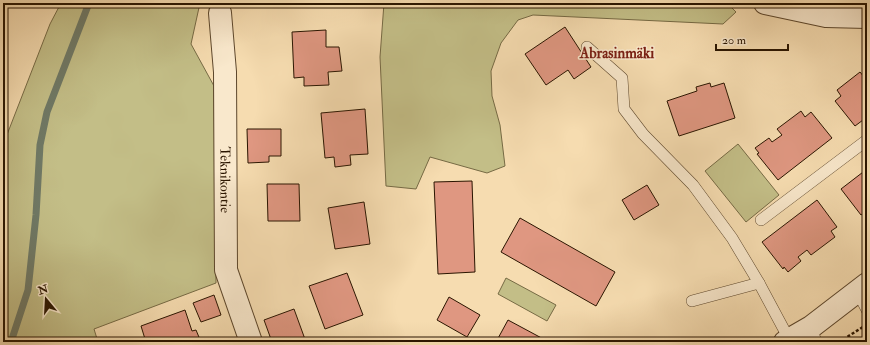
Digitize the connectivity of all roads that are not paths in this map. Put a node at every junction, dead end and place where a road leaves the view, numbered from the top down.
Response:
1 (765, 3) edge
2 (220, 13) dead end
3 (867, 17) edge
4 (587, 47) dead end
5 (867, 140) edge
6 (761, 220) dead end
7 (760, 283) junction
8 (862, 287) edge
9 (692, 301) dead end
10 (867, 310) edge
11 (813, 334) edge
12 (787, 341) edge
13 (251, 342) edge

1 - 3 street
2 - 13 street, Teknikontie
4 - 7 lane
5 - 6 lane
7 - 9 lane
7 - 12 lane
8 - 10 lane
8 - 11 street
11 - 12 street

